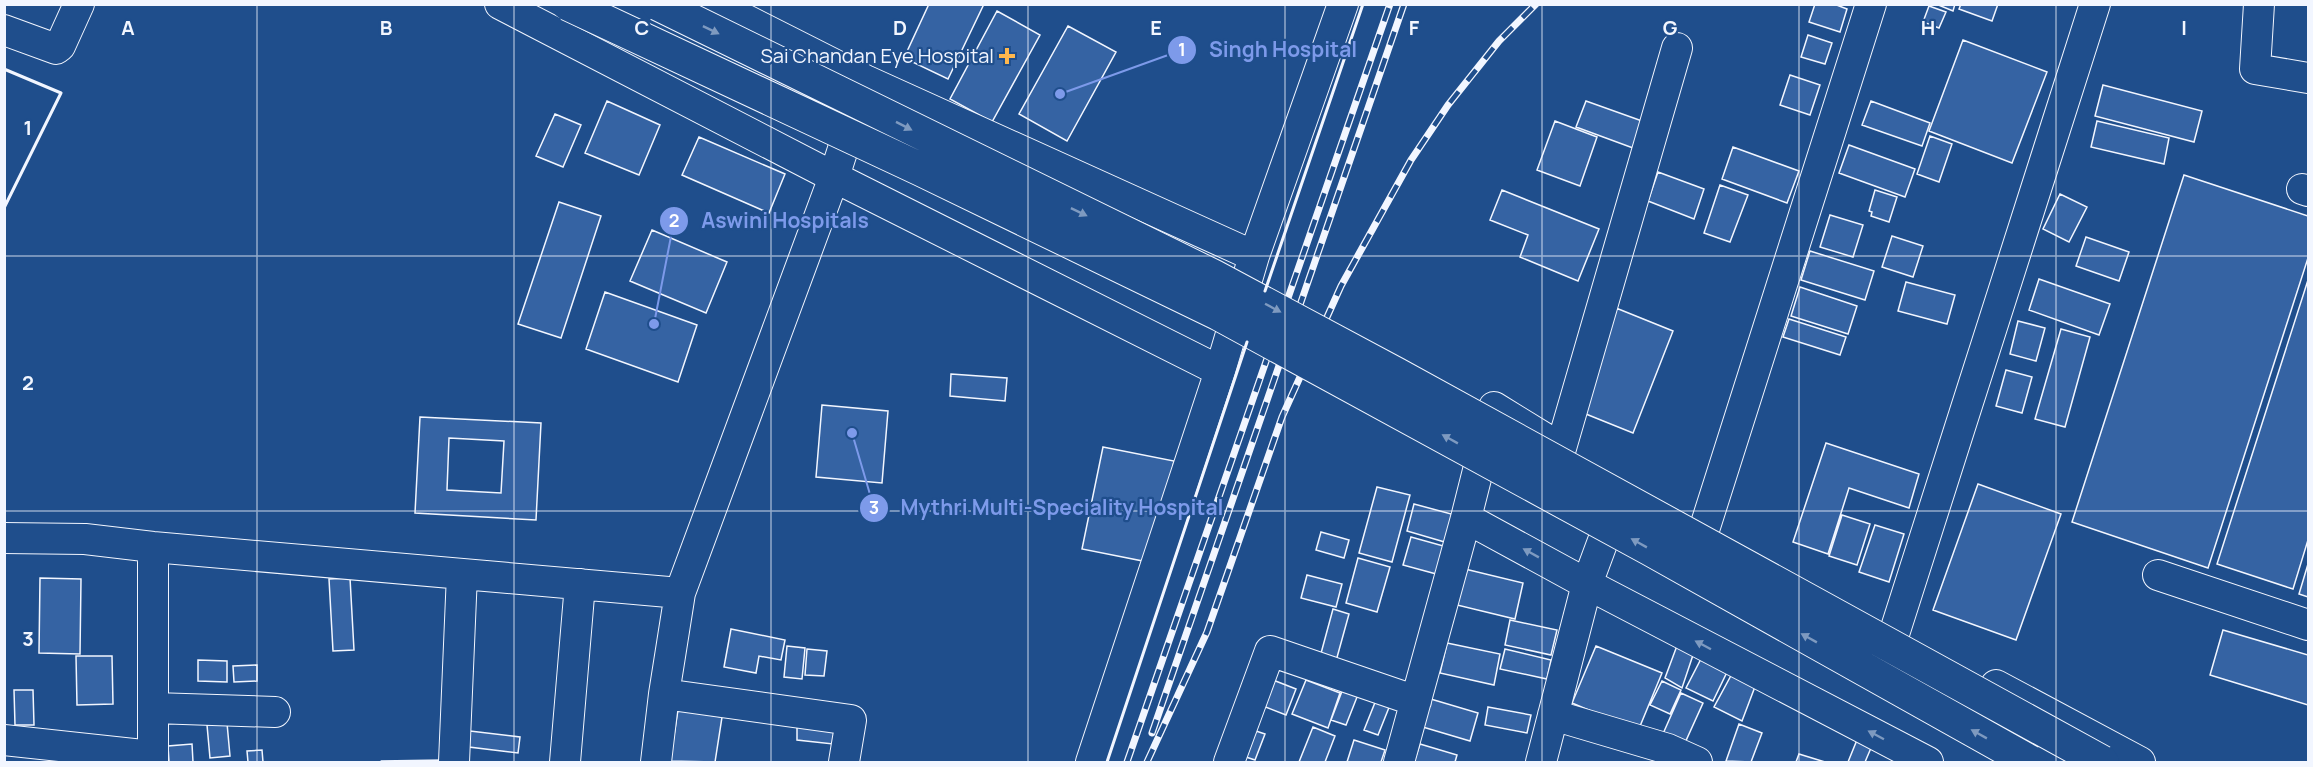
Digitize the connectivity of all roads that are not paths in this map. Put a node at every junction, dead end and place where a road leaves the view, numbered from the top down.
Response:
1 (79, 4) edge
2 (500, 4) edge
3 (568, 4) edge
4 (658, 4) edge
5 (715, 4) edge
6 (1343, 4) edge
7 (1870, 4) edge
8 (2096, 4) edge
9 (2259, 4) edge
10 (4, 30) edge
11 (1677, 48) dead end
12 (2308, 78) edge
13 (865, 80) junction
14 (834, 177) junction
15 (1254, 256) junction
16 (1220, 371) junction
17 (1561, 448) junction
18 (1624, 486) junction
19 (1466, 518) junction
20 (1704, 530) junction
21 (4, 538) edge
22 (153, 547) junction
23 (462, 574) junction
24 (2158, 574) dead end
25 (580, 584) junction
26 (1587, 584) junction
27 (681, 593) junction
28 (2308, 625) edge
29 (1895, 631) junction
30 (664, 694) junction
31 (1416, 701) junction
32 (154, 708) junction
33 (274, 712) dead end
34 (1553, 715) junction
35 (4, 740) edge
36 (1666, 756) edge
37 (153, 759) edge
38 (1924, 761) edge
39 (454, 762) edge
40 (565, 762) edge
41 (656, 762) edge
42 (844, 762) edge
43 (1091, 762) edge
44 (1232, 762) edge
45 (1399, 762) edge
46 (1541, 762) edge
47 (1697, 762) edge
48 (2030, 762) edge
49 (2102, 762) edge
50 (2140, 762) edge

1 - 10 street
2 - 14 street
48 -> 3 main road, bridge
4 -> 49 main road, bridge
5 - 13 street
6 - 15 street
7 - 20 street
8 - 29 street
9 - 12 street
11 - 17 street
13 - 14 street
13 - 15 street
14 - 16 street
14 - 27 street
15 - 16 street
16 - 43 street
17 - 18 street
17 - 19 street
18 - 20 street
18 - 26 street
26 -> 19 street
19 - 31 street
20 - 29 street
21 - 22 street
22 - 23 street
22 - 32 street
23 - 25 street
23 - 39 street
24 - 28 street
25 - 27 street
25 - 40 street
26 - 34 street
38 -> 26 street
27 - 30 street
29 - 50 street
30 - 41 street
30 - 42 street
31 - 44 street
31 - 45 street
32 - 33 street
32 - 37 street
34 - 36 street
34 - 46 street
35 - 37 street
36 - 47 street

